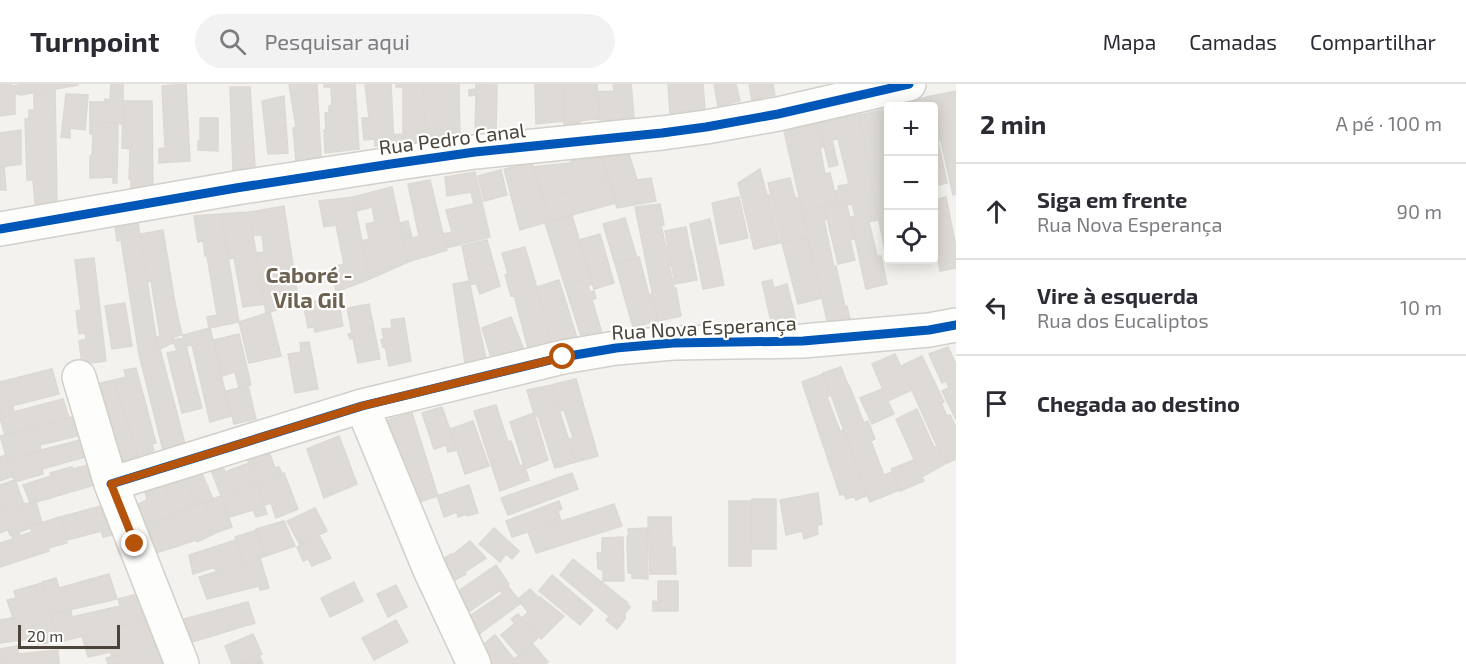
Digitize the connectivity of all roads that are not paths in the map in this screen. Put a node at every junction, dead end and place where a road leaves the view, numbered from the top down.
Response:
1 (909, 84) edge
2 (0, 229) edge
3 (956, 325) edge
4 (79, 376) dead end
5 (362, 406) junction
6 (111, 484) junction
7 (182, 664) edge
8 (474, 664) edge

1 - 2 street, Rua Pedro Canal
3 - 5 street, Rua Nova Esperança
4 - 6 street
5 - 6 street, Rua Nova Esperança
5 - 8 street
6 - 7 street

